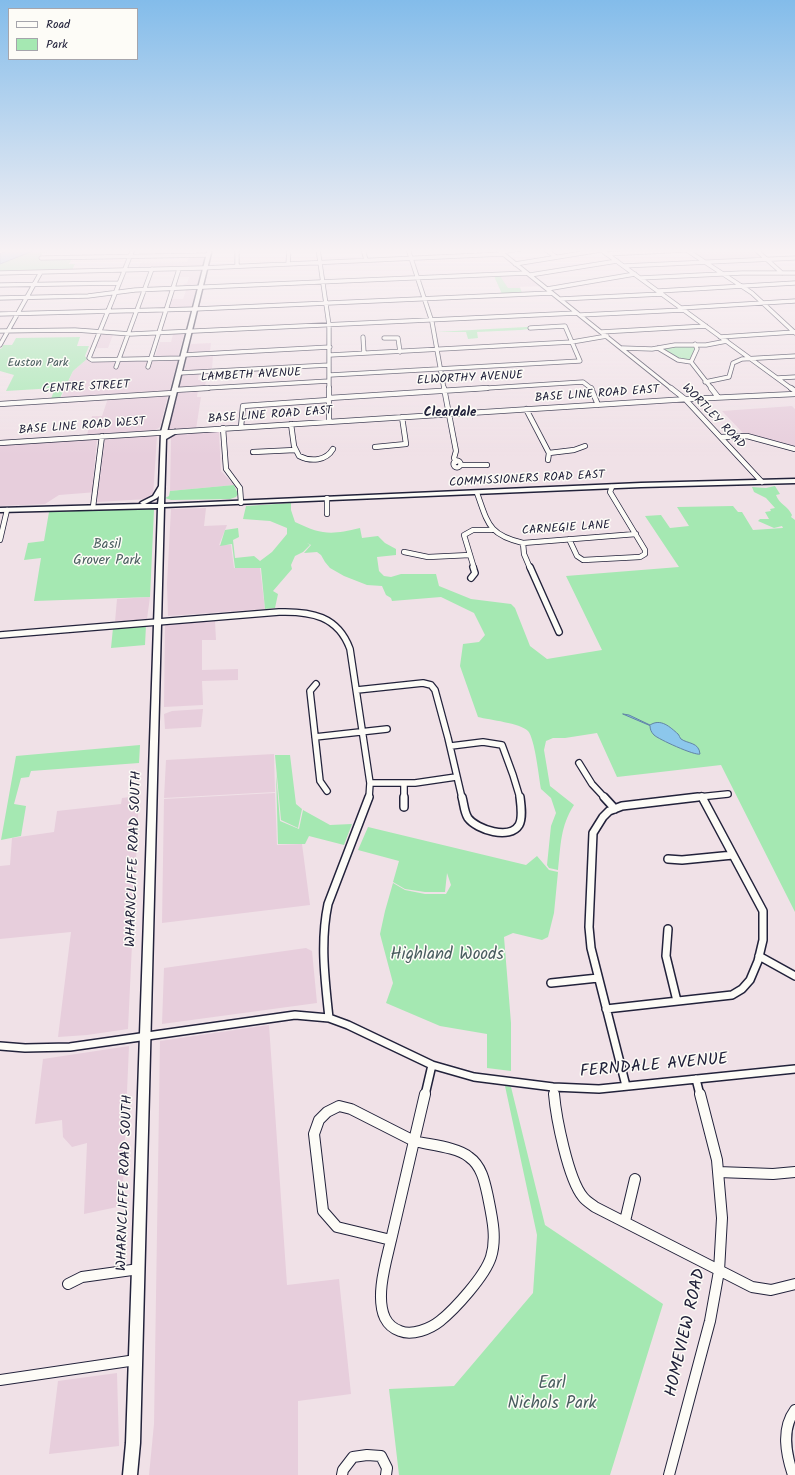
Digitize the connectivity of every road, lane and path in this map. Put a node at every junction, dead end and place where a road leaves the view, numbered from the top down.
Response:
1 (16, 318) edge
2 (104, 318) edge
3 (134, 318) edge
4 (164, 318) edge
5 (193, 318) edge
6 (328, 318) edge
7 (485, 318) edge
8 (584, 318) edge
9 (694, 318) edge
10 (780, 318) edge
11 (432, 320) junction
12 (329, 325) junction
13 (706, 326) junction
14 (530, 328) dead end
15 (0, 331) edge
16 (8, 331) junction
17 (98, 332) junction
18 (189, 332) junction
19 (601, 332) junction
20 (795, 332) edge
21 (159, 333) junction
22 (129, 334) junction
23 (607, 336) junction
24 (720, 336) junction
25 (363, 337) dead end
26 (384, 338) dead end
27 (727, 341) junction
28 (572, 342) junction
29 (695, 344) junction
30 (0, 345) edge
31 (330, 347) junction
32 (622, 348) junction
33 (658, 348) junction
34 (438, 350) junction
35 (400, 352) junction
36 (364, 353) junction
37 (330, 355) junction
38 (795, 356) edge
39 (183, 357) junction
40 (119, 359) junction
41 (151, 359) junction
42 (751, 359) junction
43 (691, 362) junction
44 (329, 365) junction
45 (116, 367) dead end
46 (148, 367) dead end
47 (441, 369) junction
48 (178, 373) junction
49 (330, 375) junction
50 (795, 377) edge
51 (777, 378) junction
52 (329, 381) junction
53 (706, 382) junction
54 (174, 391) junction
55 (446, 391) junction
56 (795, 392) edge
57 (718, 398) junction
58 (329, 399) junction
59 (685, 399) junction
60 (0, 404) edge
61 (598, 405) junction
62 (526, 409) junction
63 (449, 414) junction
64 (402, 417) junction
65 (329, 422) junction
66 (291, 424) junction
67 (241, 427) junction
68 (223, 428) junction
69 (175, 432) joint
70 (164, 435) junction
71 (102, 436) junction
72 (721, 437) junction
73 (0, 443) edge
74 (585, 446) dead end
75 (375, 447) dead end
76 (795, 448) edge
77 (333, 449) dead end
78 (295, 450) junction
79 (253, 452) dead end
80 (549, 453) junction
81 (548, 460) dead end
82 (487, 466) dead end
83 (795, 481) edge
84 (762, 482) junction
85 (162, 486) junction
86 (611, 489) junction
87 (477, 494) junction
88 (327, 498) junction
89 (241, 501) junction
90 (144, 503) junction
91 (161, 504) junction
92 (133, 505) junction
93 (93, 507) junction
94 (3, 510) edge
95 (327, 514) dead end
96 (492, 530) junction
97 (636, 534) junction
98 (568, 539) junction
99 (0, 540) edge
100 (523, 543) junction
101 (404, 552) dead end
102 (470, 554) junction
103 (471, 578) dead end
104 (157, 622) junction
105 (559, 632) dead end
106 (0, 636) edge
107 (316, 684) dead end
108 (357, 690) junction
109 (387, 729) dead end
110 (363, 732) junction
111 (315, 737) junction
112 (451, 746) junction
113 (579, 763) dead end
114 (456, 776) junction
115 (370, 783) junction
116 (404, 783) junction
117 (327, 792) dead end
118 (728, 794) dead end
119 (701, 796) junction
120 (404, 807) dead end
121 (615, 809) junction
122 (733, 855) junction
123 (668, 859) dead end
124 (668, 929) dead end
125 (760, 956) junction
126 (795, 976) edge
127 (598, 978) junction
128 (551, 983) dead end
129 (677, 1001) junction
130 (606, 1009) junction
131 (329, 1018) junction
132 (146, 1036) junction
133 (0, 1046) edge
134 (432, 1065) junction
135 (795, 1069) edge
136 (696, 1079) junction
137 (626, 1086) junction
138 (553, 1088) junction
139 (414, 1141) junction
140 (718, 1172) junction
141 (795, 1172) edge
142 (635, 1179) dead end
143 (625, 1221) junction
144 (391, 1240) junction
145 (139, 1269) junction
146 (719, 1271) junction
147 (68, 1284) dead end
148 (795, 1284) edge
149 (136, 1360) junction
150 (0, 1380) edge
151 (795, 1410) edge
152 (130, 1475) edge
153 (342, 1475) edge
154 (386, 1475) edge
155 (670, 1475) edge
156 (792, 1475) edge

1 - 16 street
2 - 17 street
3 - 22 street
4 - 21 street
5 - 18 main road, WHARNCLIFFE ROAD SOUTH
6 - 12 street
7 - 11 street
8 - 19 street, WORTLEY ROAD
9 - 13 street
10 - 20 street
11 - 12 street
11 - 34 street
12 - 18 street
12 - 31 street
13 - 19 street
13 - 24 street
14 - 28 street
15 - 16 street
16 - 17 street
16 - 30 street
17 - 22 street
17 - 40 street
18 - 21 street
18 - 39 main road, WHARNCLIFFE ROAD SOUTH
19 - 23 street, WORTLEY ROAD
20 - 24 street
21 - 22 street
21 - 41 street
22 - 40 street
23 - 28 street
23 - 32 street, WORTLEY ROAD
24 - 27 street
25 - 36 street
26 - 35 street
27 - 29 street
27 - 42 street
28 - 34 street
28 - 47 street
29 - 33 street
29 - 43 street
31 - 37 street
31 - 39 street
32 - 33 street
32 - 59 street, WORTLEY ROAD
33 - 43 street
34 - 35 street
34 - 47 street
35 - 36 street
36 - 37 street
37 - 44 street
38 - 42 street
39 - 41 street
39 - 48 main road, WHARNCLIFFE ROAD SOUTH
40 - 41 street
40 - 45 street
41 - 46 street
42 - 51 street
42 - 53 street
43 - 53 street
44 - 48 street
44 - 49 street
47 - 49 street
47 - 55 street
48 - 54 main road, WHARNCLIFFE ROAD SOUTH
49 - 52 street
50 - 51 street
51 - 56 street
52 - 54 street, LAMBETH AVENUE
52 - 58 street
53 - 57 street
54 - 60 street, CENTRE STREET
54 - 70 main road, WHARNCLIFFE ROAD SOUTH
55 - 58 street, ELWORTHY AVENUE
55 - 61 street, ELWORTHY AVENUE
55 - 63 street
56 - 57 street, BASE LINE ROAD EAST
57 - 59 street, BASE LINE ROAD EAST
58 - 65 street
58 - 67 street, ELWORTHY AVENUE
59 - 61 street, BASE LINE ROAD EAST
59 - 72 street, WORTLEY ROAD
61 - 62 street, BASE LINE ROAD EAST
62 - 63 street, BASE LINE ROAD EAST
62 - 80 street
63 - 64 street, BASE LINE ROAD EAST
63 - 82 street
64 - 65 street, BASE LINE ROAD EAST
64 - 75 street
65 - 66 street, BASE LINE ROAD EAST
66 - 67 street, BASE LINE ROAD EAST
66 - 78 street
67 - 68 street, BASE LINE ROAD EAST
68 - 69 street, BASE LINE ROAD EAST
68 - 89 street
69 - 70 main road
70 - 71 street, BASE LINE ROAD WEST
70 - 85 main road, WHARNCLIFFE ROAD SOUTH
71 - 73 street, BASE LINE ROAD WEST
71 - 93 street
72 - 76 street
72 - 84 street, WORTLEY ROAD
74 - 80 street
77 - 78 street
78 - 79 street
80 - 81 street
83 - 84 main road, COMMISSIONERS ROAD EAST
84 - 86 main road, COMMISSIONERS ROAD EAST
85 - 90 main road
85 - 91 main road, WHARNCLIFFE ROAD SOUTH
86 - 87 main road, COMMISSIONERS ROAD EAST
86 - 97 street
87 - 88 main road, COMMISSIONERS ROAD EAST
87 - 96 street
88 - 89 main road, COMMISSIONERS ROAD EAST
88 - 95 street
89 - 91 main road, COMMISSIONERS ROAD EAST
90 - 91 main road
90 - 92 main road
91 - 92 main road
91 - 104 main road, WHARNCLIFFE ROAD SOUTH
92 - 93 main road
93 - 94 main road
94 - 99 street
96 - 100 street, CARNEGIE LANE
96 - 102 street
97 - 98 street, CARNEGIE LANE
97 - 98 street
98 - 100 street, CARNEGIE LANE
100 - 105 street
101 - 102 street
102 - 103 street
104 - 106 street
104 - 108 street
104 - 132 main road, WHARNCLIFFE ROAD SOUTH
107 - 111 street
108 - 110 street
108 - 112 street
109 - 110 street
110 - 111 street
110 - 115 street
111 - 117 street
112 - 114 street
112 - 114 street
113 - 121 street
114 - 116 street
115 - 116 street
115 - 131 street
116 - 120 street
118 - 119 street
119 - 121 street
119 - 122 street
121 - 127 street
122 - 123 street
122 - 125 street
124 - 129 street
125 - 126 street
125 - 129 street
127 - 128 street
127 - 130 street
129 - 130 street
130 - 137 street
131 - 132 street, FERNDALE AVENUE
131 - 134 street, FERNDALE AVENUE
132 - 133 street, FERNDALE AVENUE
132 - 145 main road, WHARNCLIFFE ROAD SOUTH
134 - 138 street, FERNDALE AVENUE
134 - 139 street
135 - 136 street, FERNDALE AVENUE
136 - 137 street, FERNDALE AVENUE
136 - 140 street, HOMEVIEW ROAD
137 - 138 street, FERNDALE AVENUE
138 - 143 street
139 - 144 street
139 - 144 street
139 - 144 street
140 - 141 street
140 - 146 street, HOMEVIEW ROAD
142 - 143 street
143 - 146 street
145 - 147 street
145 - 149 main road, WHARNCLIFFE ROAD SOUTH
146 - 148 street
146 - 155 street, HOMEVIEW ROAD
149 - 150 street
149 - 152 main road, WHARNCLIFFE ROAD SOUTH
151 - 156 street
153 - 154 street

